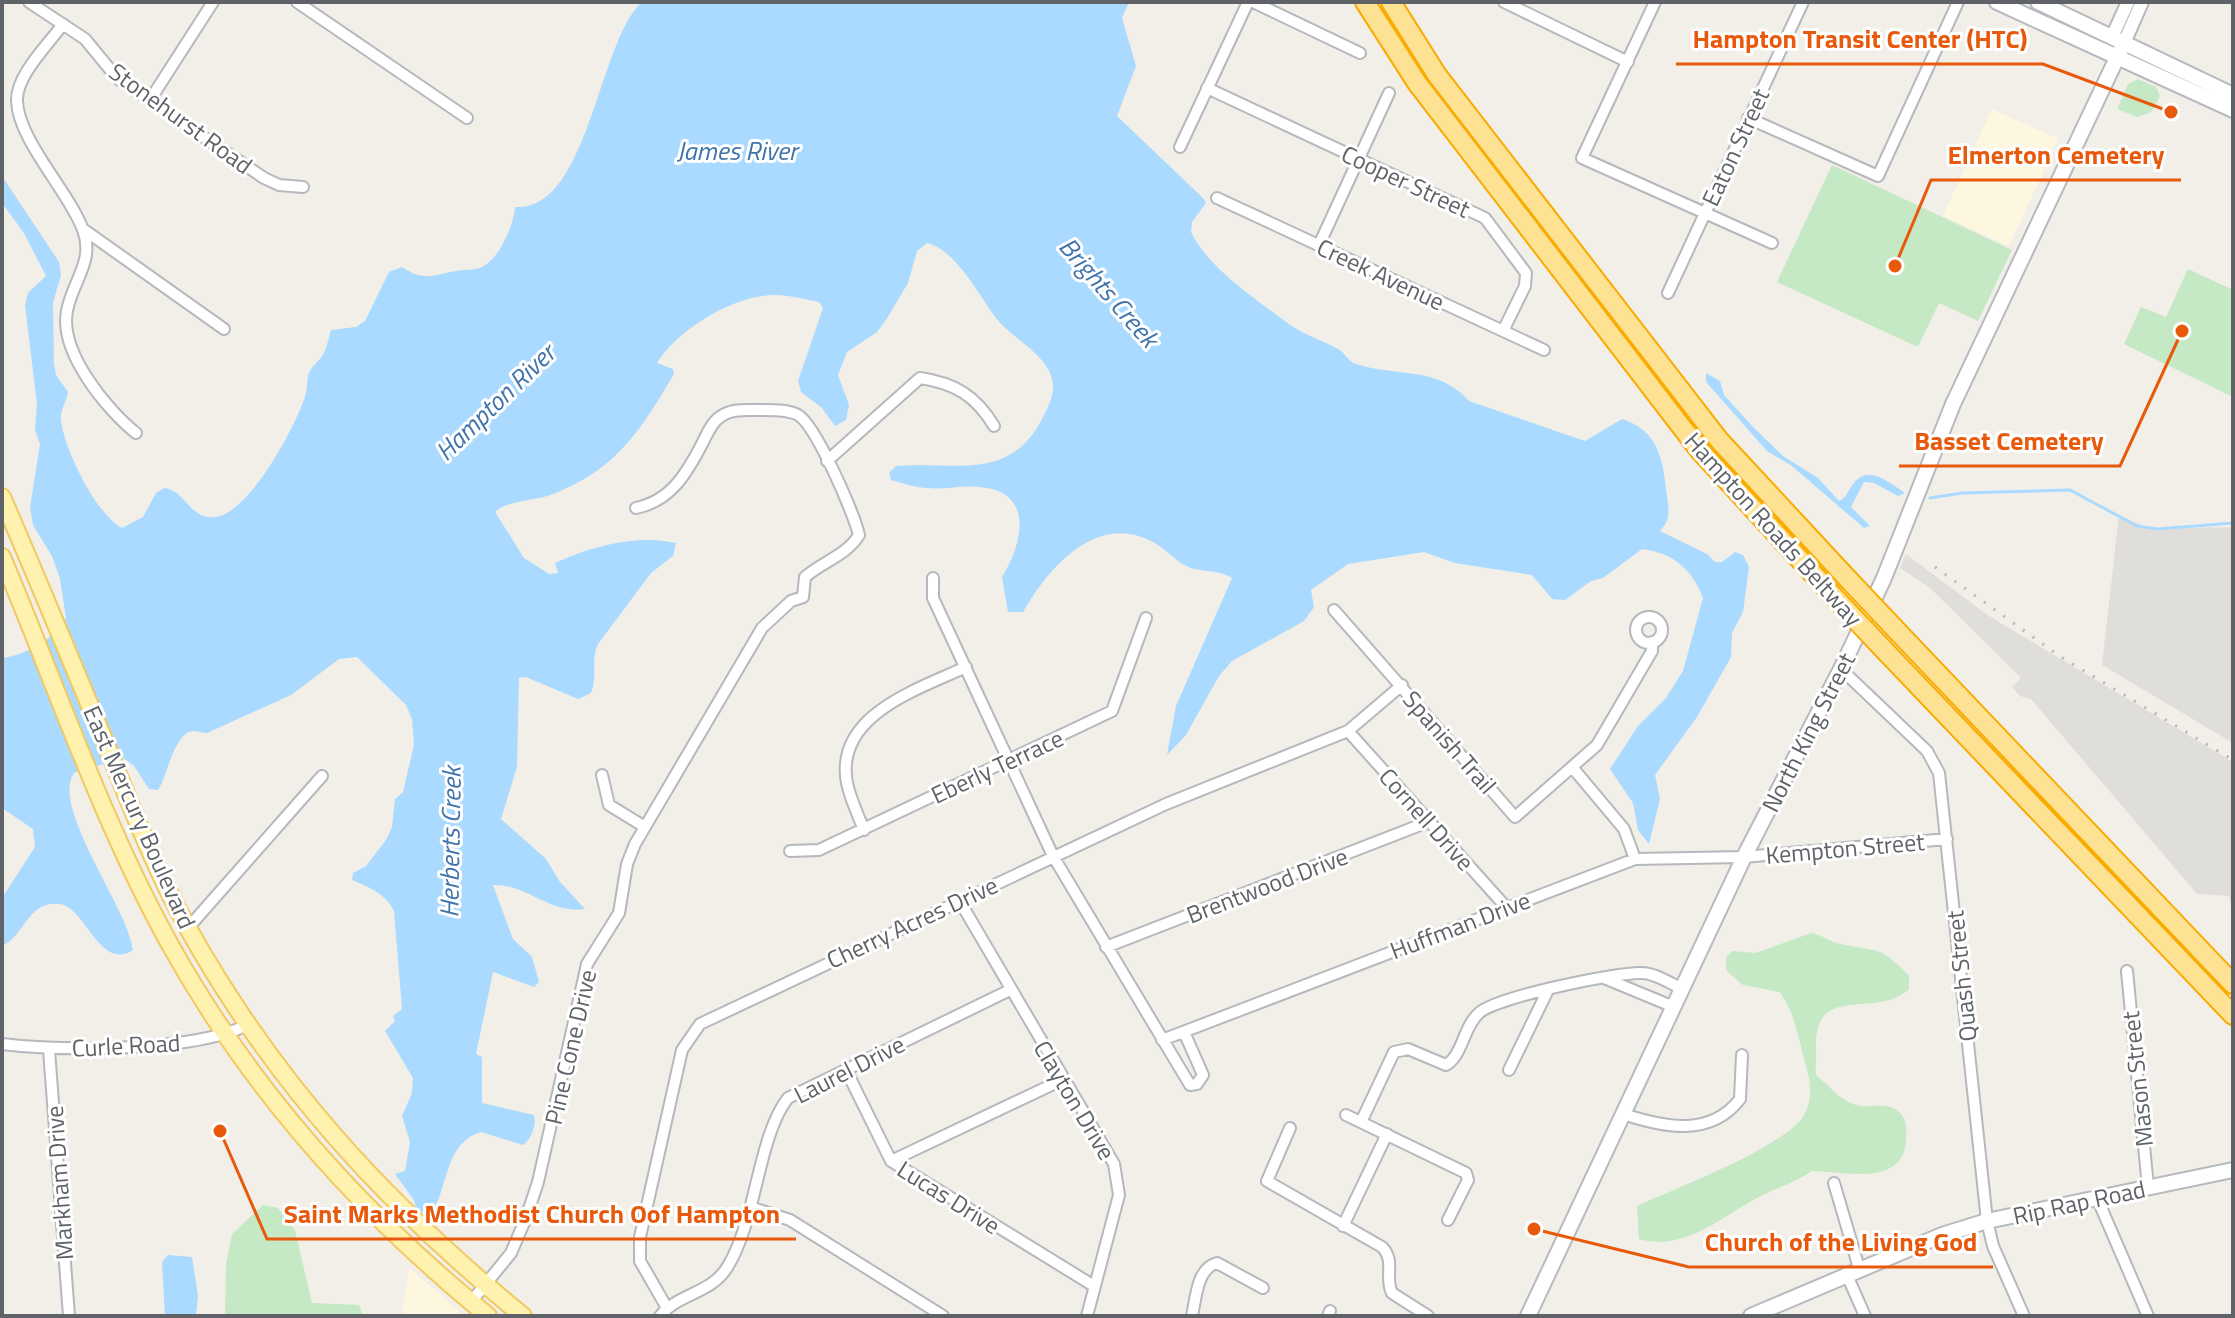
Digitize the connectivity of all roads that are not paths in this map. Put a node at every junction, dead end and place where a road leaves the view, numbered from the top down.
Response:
1 (29, 2) edge
2 (213, 2) edge
3 (297, 2) edge
4 (1250, 2) edge
5 (1365, 2) edge
6 (1391, 2) edge
7 (1504, 2) edge
8 (1655, 2) edge
9 (1803, 2) edge
10 (1958, 2) edge
11 (1997, 2) edge
12 (2038, 2) edge
13 (2128, 2) edge
14 (2142, 2) edge
15 (63, 24) junction
16 (2117, 45) junction
17 (1360, 53) dead end
18 (1628, 62) junction
19 (1207, 88) junction
20 (1389, 93) dead end
21 (2233, 95) edge
22 (150, 100) junction
23 (2233, 110) edge
24 (467, 118) dead end
25 (1748, 118) junction
26 (1180, 147) dead end
27 (1358, 159) junction
28 (303, 187) dead end
29 (1217, 198) dead end
30 (1704, 212) junction
31 (83, 229) junction
32 (1772, 243) dead end
33 (1319, 245) junction
34 (1668, 293) dead end
35 (224, 329) dead end
36 (1503, 331) junction
37 (1544, 350) dead end
38 (994, 426) dead end
39 (136, 433) dead end
40 (827, 461) junction
41 (2, 497) edge
42 (636, 508) dead end
43 (2, 557) edge
44 (933, 578) dead end
45 (1334, 610) dead end
46 (1146, 618) dead end
47 (1652, 642) dead end
48 (966, 667) junction
49 (1841, 669) junction
50 (1402, 685) junction
51 (1348, 731) junction
52 (1010, 760) junction
53 (1572, 767) junction
54 (602, 775) dead end
55 (322, 776) dead end
56 (1428, 822) junction
57 (645, 827) junction
58 (864, 830) junction
59 (1947, 839) junction
60 (790, 851) dead end
61 (1053, 856) junction
62 (1744, 857) junction
63 (1635, 859) junction
64 (959, 900) junction
65 (1506, 907) junction
66 (188, 928) junction
67 (1106, 947) junction
68 (2127, 971) dead end
69 (1602, 978) junction
70 (2233, 984) edge
71 (1683, 989) junction
72 (1010, 990) junction
73 (1548, 990) junction
74 (1674, 1007) junction
75 (2233, 1015) edge
76 (247, 1025) junction
77 (1184, 1032) junction
78 (226, 1036) junction
79 (1162, 1040) junction
80 (2, 1044) edge
81 (49, 1050) junction
82 (1742, 1055) dead end
83 (846, 1070) junction
84 (1509, 1070) dead end
85 (1062, 1080) junction
86 (1623, 1114) junction
87 (1346, 1115) dead end
88 (1361, 1122) junction
89 (1290, 1128) dead end
90 (1387, 1134) junction
91 (891, 1161) junction
92 (2233, 1170) edge
93 (1834, 1183) dead end
94 (2148, 1187) junction
95 (2097, 1198) junction
96 (753, 1208) junction
97 (1448, 1220) dead end
98 (1987, 1221) junction
99 (1343, 1226) junction
100 (1852, 1271) junction
101 (484, 1285) junction
102 (1094, 1286) junction
103 (1263, 1288) dead end
104 (471, 1302) junction
105 (663, 1312) edge
106 (69, 1316) edge
107 (488, 1316) edge
108 (523, 1316) edge
109 (943, 1316) edge
110 (1087, 1316) edge
111 (1192, 1316) edge
112 (1428, 1316) edge
113 (1528, 1316) edge
114 (1751, 1316) edge
115 (1865, 1316) edge
116 (2024, 1316) edge
117 (2148, 1316) edge

1 - 15 street, Stonehurst Road
2 - 22 street
3 - 24 street
4 - 17 street
4 - 19 street
5 - 75 highway, Hampton Roads Beltway, bridge
6 - 70 highway, Hampton Roads Beltway, bridge
7 - 18 street
8 - 18 street
9 - 25 street, Eaton Street
10 - 25 street
11 - 16 main road
12 - 16 main road
13 - 16 street, North King Street
14 - 16 street, North King Street
15 - 22 street, Stonehurst Road
15 - 31 street
16 - 21 main road
16 - 23 main road
16 - 49 main road, North King Street
18 - 30 street
19 - 26 street
19 - 27 street, Cooper Street
20 - 27 street
22 - 28 street, Stonehurst Road
25 - 30 street, Eaton Street
27 - 33 street
27 - 36 street, Cooper Street
29 - 33 street, Creek Avenue
30 - 32 street
30 - 34 street, Eaton Street
31 - 35 street
31 - 39 street
33 - 36 street, Creek Avenue
36 - 37 street, Creek Avenue
38 - 40 street
40 - 42 street
40 - 57 street, Pine Cone Drive
41 - 66 main road, East Mercury Boulevard
43 - 78 main road, East Mercury Boulevard
44 - 48 street
45 - 50 street, Spanish Trail
46 - 52 street, Eberly Terrace
47 - 53 street, Spanish Trail
48 - 52 street
48 - 58 street
49 - 59 street, Quash Street
49 - 62 main road, North King Street
50 - 51 street, Cherry Acres Drive
50 - 53 street, Spanish Trail
51 - 56 street, Cornell Drive
51 - 61 street, Cherry Acres Drive
52 - 58 street, Eberly Terrace
52 - 61 street
53 - 63 street
54 - 57 street
55 - 66 street
56 - 65 street, Cornell Drive
56 - 67 street, Brentwood Drive
57 - 101 street, Pine Cone Drive
58 - 60 street, Eberly Terrace
59 - 62 street, Kempton Street
59 - 98 street, Quash Street
61 - 64 street, Cherry Acres Drive
61 - 67 street
62 - 63 street, Huffman Drive
62 - 71 main road, North King Street
63 - 65 street, Huffman Drive
64 - 72 street, Clayton Drive
64 - 105 street, Cherry Acres Drive
65 - 77 street, Huffman Drive
66 - 76 main road, East Mercury Boulevard
67 - 79 street
68 - 94 street, Mason Street
69 - 71 street
69 - 73 street
69 - 74 street
71 - 74 main road, North King Street
72 - 83 street, Laurel Drive
72 - 85 street, Clayton Drive
73 - 84 street
73 - 88 street
74 - 86 main road, North King Street
76 - 78 street, Curle Road
76 - 101 main road, East Mercury Boulevard
77 - 79 street, Huffman Drive
77 - 79 street
78 - 81 street, Curle Road
78 - 104 main road, East Mercury Boulevard
80 - 81 street, Curle Road
81 - 106 street, Markham Drive
82 - 86 street
83 - 91 street, Lucas Drive
83 - 96 street, Laurel Drive
85 - 91 street
85 - 102 street, Clayton Drive
86 - 113 main road, North King Street
87 - 88 street
88 - 90 street
89 - 99 street
90 - 97 street
90 - 99 street
91 - 102 street, Lucas Drive
92 - 94 main road, Rip Rap Road
93 - 100 street
94 - 95 main road, Rip Rap Road
95 - 98 main road, Rip Rap Road
95 - 117 street
96 - 105 street, Laurel Drive
96 - 109 street
98 - 100 main road, Rip Rap Road
98 - 116 street, Quash Street
99 - 112 street
100 - 114 main road, Rip Rap Road
100 - 115 street
101 - 104 street, Pine Cone Drive
101 - 108 main road, East Mercury Boulevard
102 - 110 street, Clayton Drive
103 - 111 street
104 - 107 main road, East Mercury Boulevard

